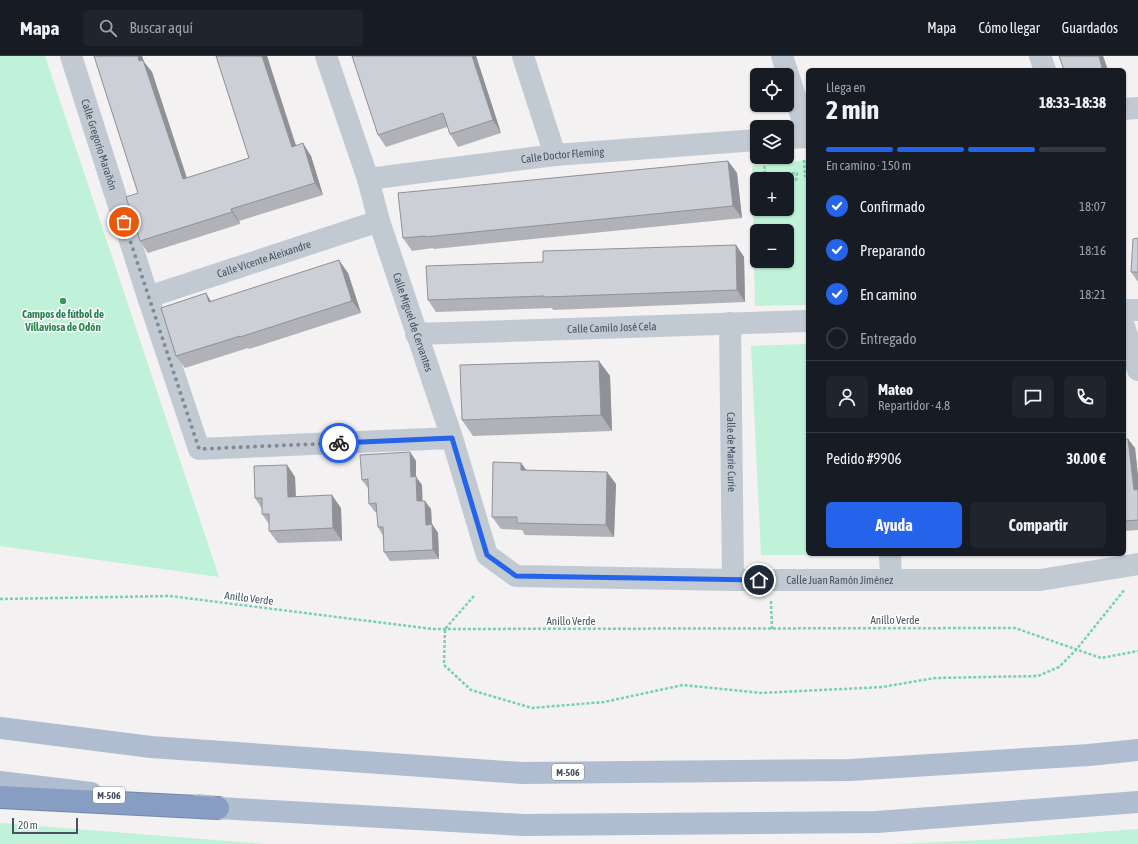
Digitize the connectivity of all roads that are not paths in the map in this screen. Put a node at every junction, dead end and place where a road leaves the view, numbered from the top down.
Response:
1 (70, 56) edge
2 (326, 56) edge
3 (523, 56) edge
4 (782, 56) edge
5 (1040, 56) edge
6 (1044, 68) edge
7 (1138, 108) edge
8 (1126, 109) edge
9 (806, 130) edge
10 (806, 136) edge
11 (794, 137) edge
12 (750, 141) edge
13 (555, 155) junction
14 (368, 179) junction
15 (379, 221) junction
16 (148, 297) junction
17 (1126, 310) edge
18 (1138, 310) edge
19 (806, 321) edge
20 (730, 323) junction
21 (1126, 332) edge
22 (416, 334) junction
23 (1138, 370) edge
24 (452, 438) junction
25 (890, 556) edge
26 (1138, 564) edge
27 (516, 576) joint
28 (733, 580) junction
29 (891, 580) junction
30 (0, 728) edge
31 (1138, 750) edge
32 (0, 782) edge
33 (0, 797) edge
34 (1138, 802) edge
35 (218, 808) junction

1 - 16 street, Calle Gregorio Marañón
2 - 14 street, Calle Miguel de Cervantes
3 - 13 street
4 - 9 street
5 - 6 street
7 - 8 street
10 - 11 street
12 - 13 street, Calle Doctor Fleming
13 - 14 street, Calle Doctor Fleming
14 - 15 street, Calle Miguel de Cervantes
15 - 16 street, Calle Vicente Aleixandre
15 - 22 street, Calle Miguel de Cervantes
16 - 24 street, Calle Gregorio Marañón
17 - 18 street
19 - 20 street, Calle Camilo José Cela
20 - 22 street, Calle Camilo José Cela
20 - 28 street, Calle de Marie Curie
21 - 23 street
22 - 24 street, Calle Miguel de Cervantes
24 - 27 street, Calle Miguel de Cervantes
25 - 29 street
26 - 29 street, Calle Juan Ramón Jiménez
27 - 28 street, Calle Juan Ramón Jiménez
28 - 29 street, Calle Juan Ramón Jiménez
30 - 31 main road, M-506
32 - 35 main road, M-506
33 - 35 highway
34 - 35 main road, M-506

